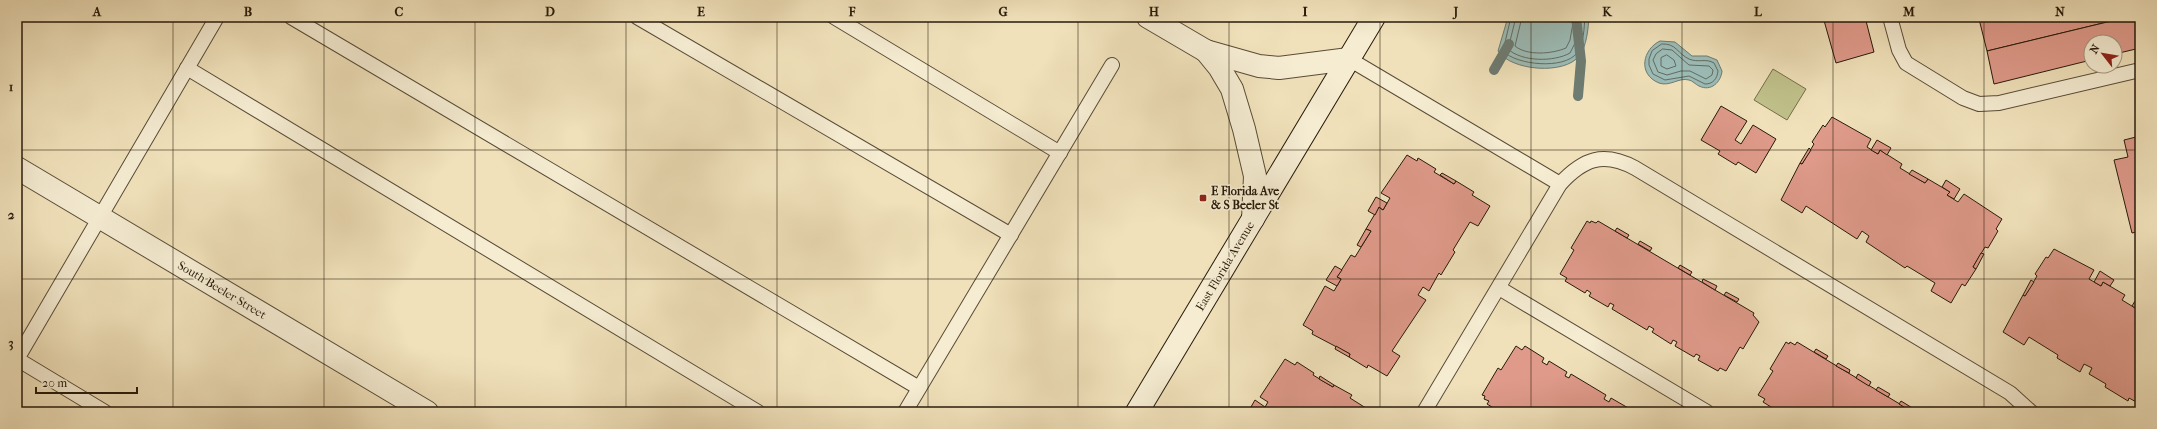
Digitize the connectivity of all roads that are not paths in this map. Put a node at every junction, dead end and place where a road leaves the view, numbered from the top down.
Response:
1 (217, 17) edge
2 (291, 17) edge
3 (637, 17) edge
4 (834, 17) edge
5 (1148, 17) edge
6 (1374, 17) edge
7 (1890, 17) edge
8 (1206, 51) junction
9 (1349, 59) junction
10 (1112, 65) dead end
11 (187, 68) junction
12 (2140, 70) edge
13 (1060, 152) junction
14 (17, 168) edge
15 (1560, 184) junction
16 (99, 217) junction
17 (1253, 219) junction
18 (1011, 235) junction
19 (1498, 288) junction
20 (17, 359) edge
21 (919, 388) junction
22 (105, 412) edge
23 (427, 412) edge
24 (758, 412) edge
25 (905, 412) edge
26 (1137, 412) edge
27 (1424, 412) edge
28 (1707, 412) edge
29 (2031, 412) edge

1 - 11 lane
2 - 21 lane
3 - 18 lane
4 - 13 lane
5 - 8 street
6 - 9 street, East Florida Avenue
7 - 12 lane
8 - 9 street
8 - 17 street
9 - 15 lane
9 - 17 street, East Florida Avenue
10 - 13 lane
11 - 16 lane
11 - 24 lane
13 - 18 lane
14 - 16 street, South Beeler Street
15 - 19 lane
15 - 29 lane
16 - 20 lane
16 - 23 street, South Beeler Street
17 - 26 street, East Florida Avenue
18 - 21 lane
19 - 27 lane
19 - 28 lane
20 - 22 lane
21 - 25 lane

